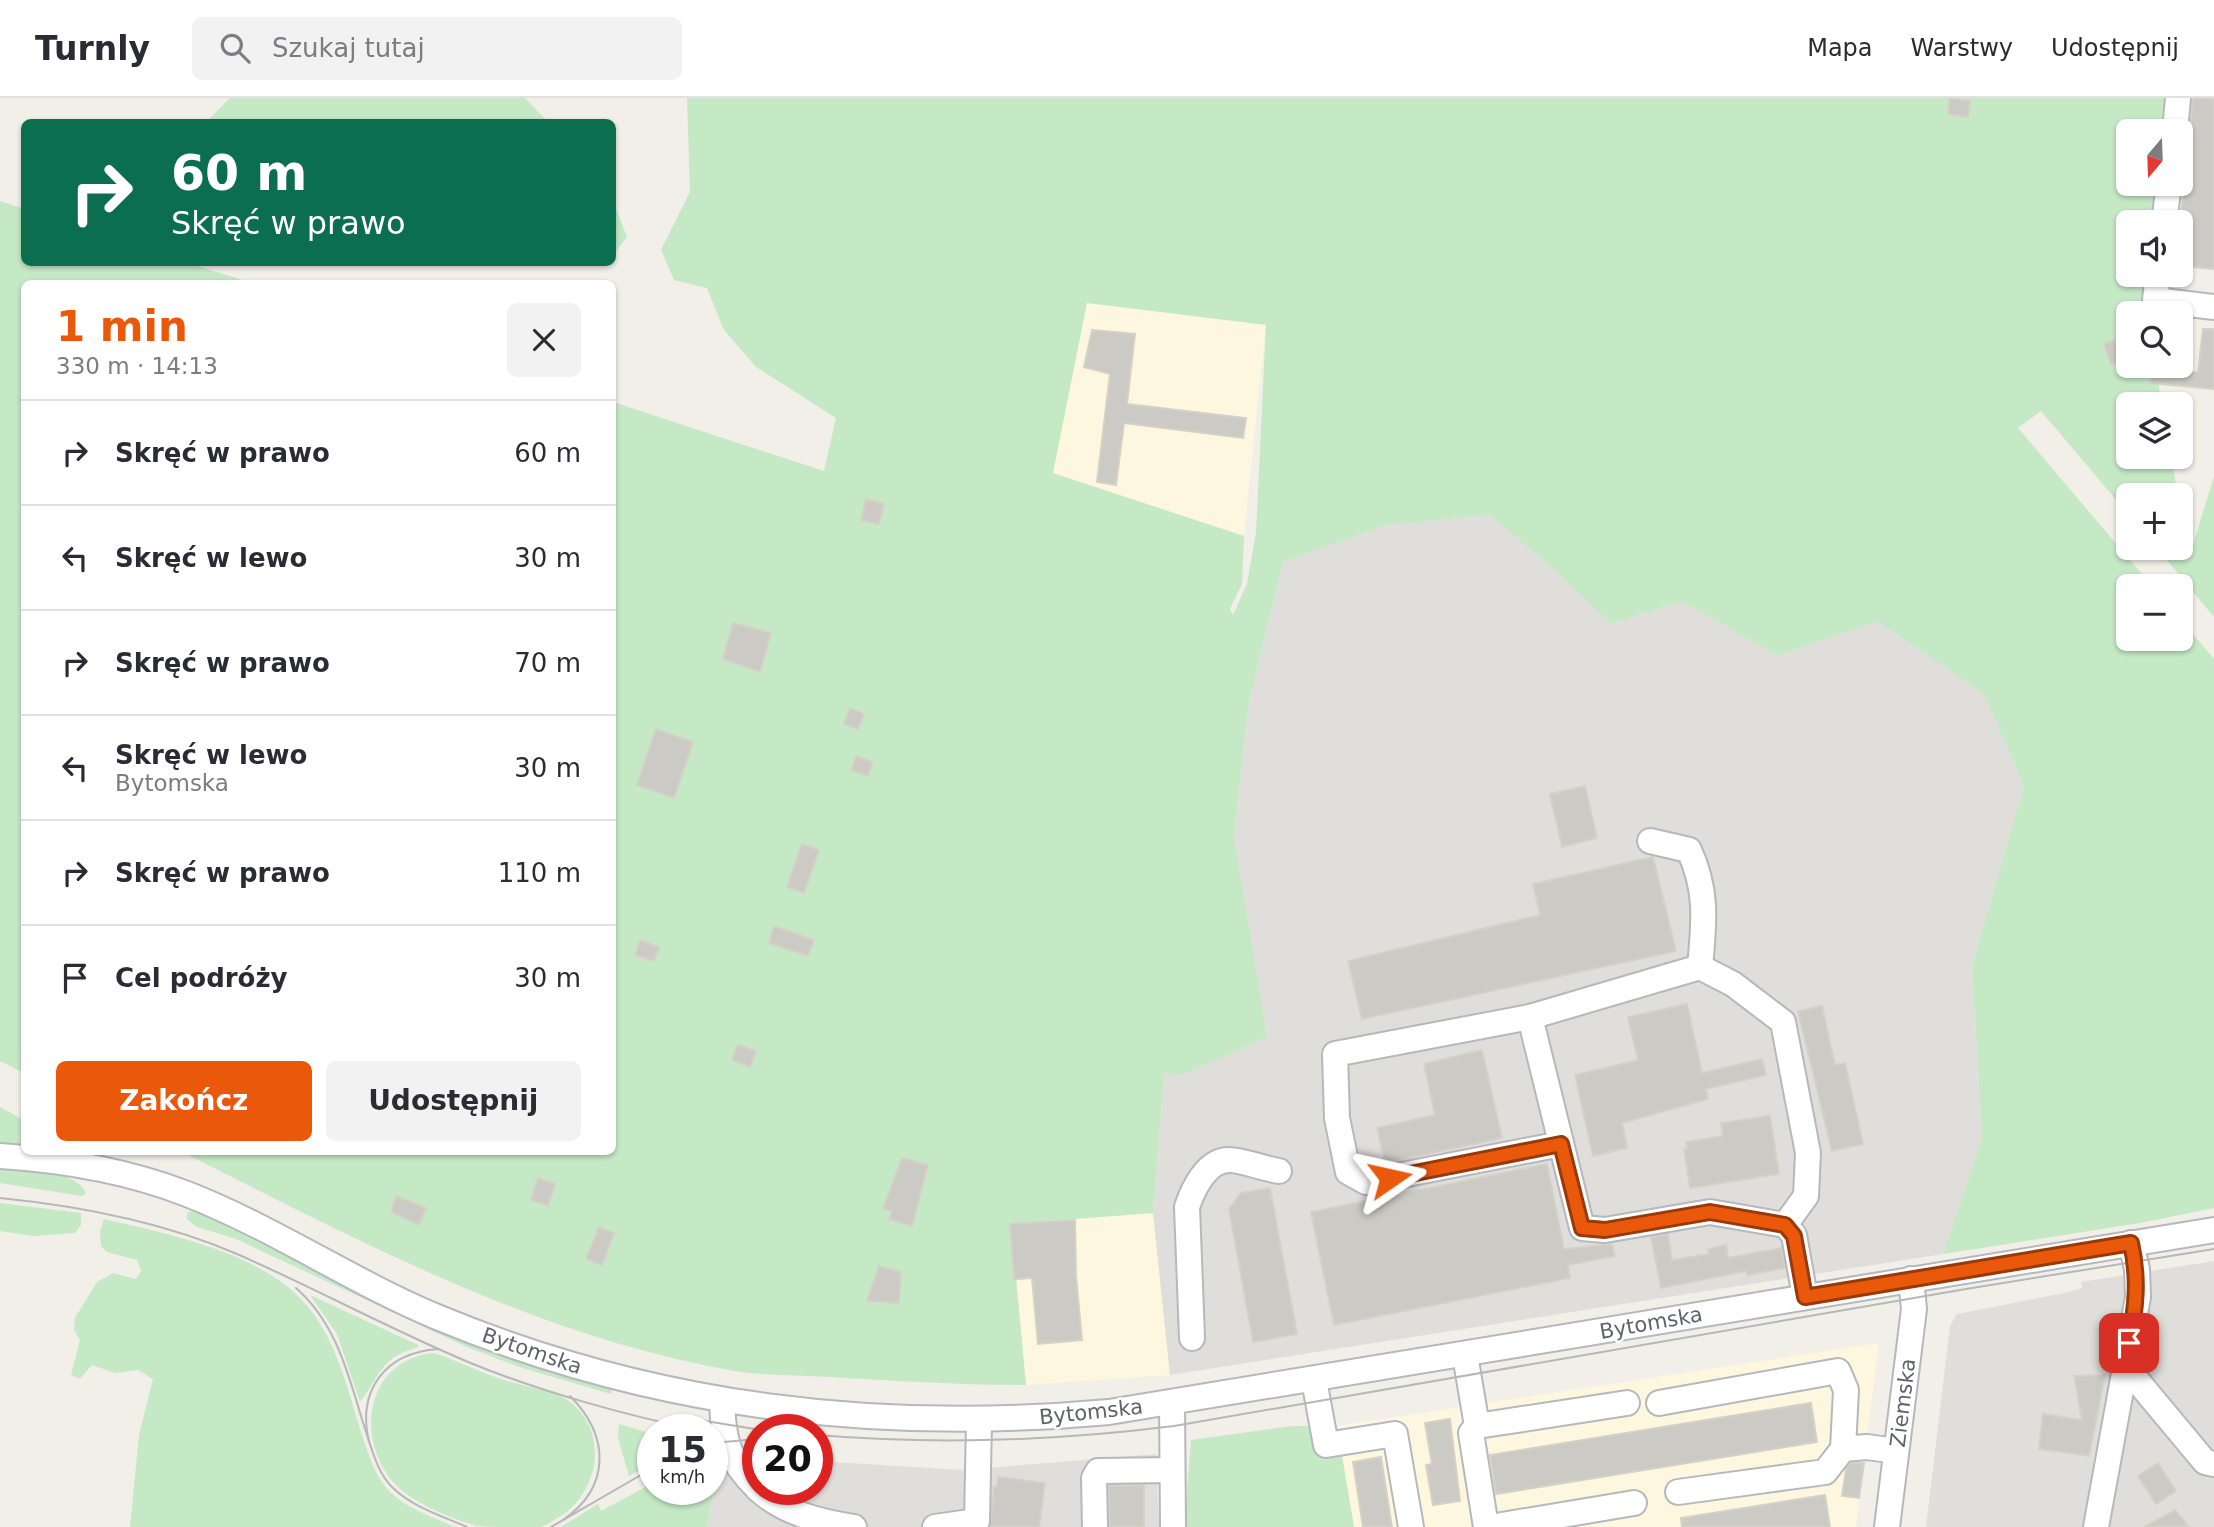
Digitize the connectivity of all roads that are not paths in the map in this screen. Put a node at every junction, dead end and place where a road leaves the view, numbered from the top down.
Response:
1 (2178, 98) edge
2 (2176, 119) edge
3 (2157, 287) edge
4 (2214, 307) edge
5 (1650, 841) dead end
6 (1700, 967) junction
7 (1530, 1017) junction
8 (1561, 1144) junction
9 (0, 1156) edge
10 (1279, 1171) dead end
11 (1785, 1225) junction
12 (2214, 1230) edge
13 (2131, 1243) junction
14 (1911, 1279) junction
15 (1805, 1297) junction
16 (1192, 1338) dead end
17 (1465, 1355) junction
18 (2125, 1366) junction
19 (1314, 1380) junction
20 (722, 1400) junction
21 (1172, 1403) junction
22 (1628, 1403) dead end
23 (1659, 1403) dead end
24 (979, 1420) junction
25 (1477, 1426) junction
26 (1843, 1449) junction
27 (1896, 1451) junction
28 (2214, 1464) edge
29 (1172, 1471) junction
30 (742, 1474) edge
31 (1678, 1492) dead end
32 (1634, 1503) dead end
33 (783, 1505) edge
34 (854, 1527) edge
35 (935, 1527) edge
36 (1094, 1527) edge
37 (1173, 1527) edge
38 (1411, 1527) edge
39 (1488, 1527) edge
40 (1887, 1527) edge
41 (2096, 1527) edge

1 - 2 street
3 - 4 street
5 - 6 street
6 - 7 street
6 - 11 street
7 - 8 street
7 - 8 street
8 - 11 street
9 - 20 street, Bytomska
10 - 16 street
11 - 15 street
12 - 13 street, Bytomska
13 - 14 street, Bytomska
13 - 18 street
14 - 15 street, Bytomska
14 - 27 street, Ziemska
15 - 17 street, Bytomska
17 - 19 street, Bytomska
17 - 25 street
18 - 28 street
18 - 41 street
19 - 21 street, Bytomska
19 - 38 street
20 - 24 street, Bytomska
20 - 30 street
21 - 24 street, Bytomska
21 - 29 street
22 - 25 street
23 - 26 street
24 - 35 street
25 - 39 street
26 - 27 street
26 - 31 street
27 - 40 street, Ziemska
29 - 36 street
29 - 37 street
32 - 39 street
33 - 34 street

